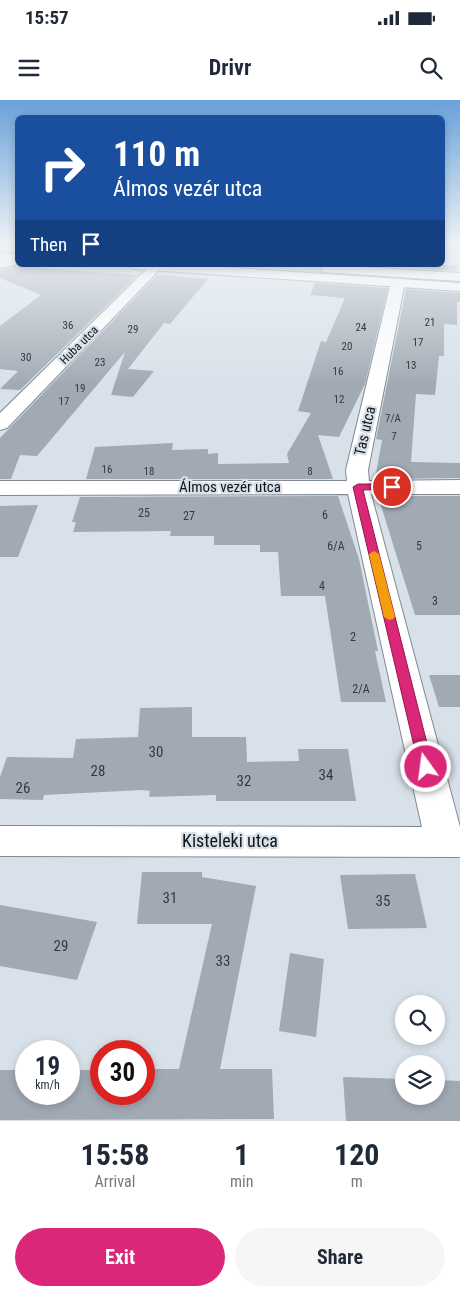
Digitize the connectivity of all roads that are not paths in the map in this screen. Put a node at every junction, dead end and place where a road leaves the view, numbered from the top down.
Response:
1 (122, 291) edge
2 (396, 291) edge
3 (0, 424) edge
4 (358, 487) junction
5 (460, 487) edge
6 (0, 488) edge
7 (0, 841) edge
8 (452, 842) edge

1 - 3 street, Huba utca
2 - 4 street, Tas utca
4 - 5 street, Álmos vezér utca
4 - 6 street, Álmos vezér utca
4 - 8 street, Tas utca
7 - 8 street, Kisteleki utca

